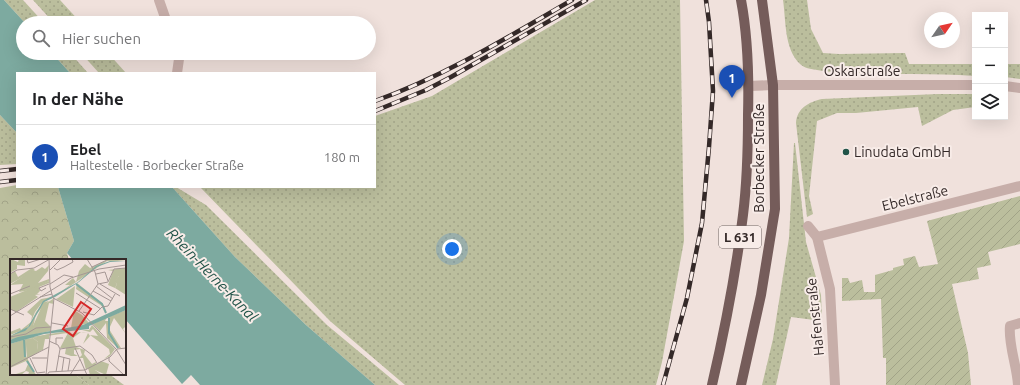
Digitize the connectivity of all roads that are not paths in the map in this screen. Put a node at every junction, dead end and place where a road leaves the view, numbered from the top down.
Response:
1 (159, 0) edge
2 (741, 0) edge
3 (762, 0) edge
4 (165, 16) edge
5 (179, 60) edge
6 (177, 72) edge
7 (773, 85) junction
8 (972, 85) edge
9 (749, 86) junction
10 (1008, 86) edge
11 (1020, 88) edge
12 (1020, 186) edge
13 (808, 226) dead end
14 (817, 237) junction
15 (1020, 323) edge
16 (712, 385) edge
17 (741, 385) edge
18 (835, 385) edge
19 (1018, 385) edge

1 - 4 street
2 - 9 main road, Borbecker Straße / L 631
3 - 7 main road, Borbecker Straße / L 631
5 - 6 street
7 - 8 street, Oskarstraße
7 - 9 street, Oskarstraße
7 - 17 main road, Borbecker Straße / L 631
9 - 16 main road, Borbecker Straße / L 631
10 - 11 street
12 - 14 street, Ebelstraße
13 - 14 street, Hafenstraße
14 - 18 street, Hafenstraße
15 - 19 street

